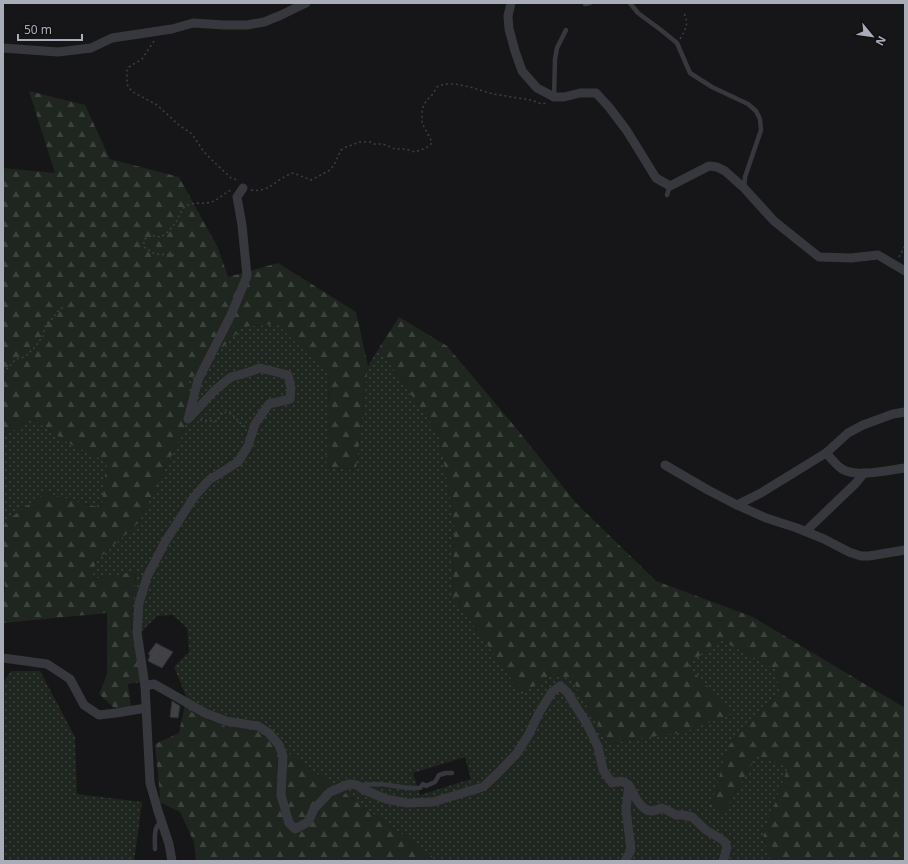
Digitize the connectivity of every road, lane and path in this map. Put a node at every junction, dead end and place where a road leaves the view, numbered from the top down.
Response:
1 (306, 3) edge
2 (511, 3) edge
3 (630, 3) edge
4 (684, 13) dead end
5 (566, 30) dead end
6 (161, 31) junction
7 (677, 43) junction
8 (3, 48) edge
9 (554, 97) junction
10 (670, 186) junction
11 (243, 188) junction
12 (744, 188) junction
13 (667, 196) dead end
14 (905, 246) edge
15 (174, 255) dead end
16 (902, 269) edge
17 (63, 307) dead end
18 (3, 373) edge
19 (905, 412) edge
20 (188, 419) junction
21 (252, 431) junction
22 (826, 453) junction
23 (665, 465) dead end
24 (905, 468) edge
25 (864, 473) junction
26 (737, 505) junction
27 (806, 531) junction
28 (905, 550) edge
29 (3, 658) edge
30 (144, 686) junction
31 (146, 708) junction
32 (452, 773) dead end
33 (357, 785) junction
34 (629, 785) junction
35 (162, 821) junction
36 (155, 849) dead end
37 (172, 861) edge
38 (625, 861) edge
39 (723, 861) edge

1 - 6 street
2 - 9 street
3 - 7 lane
4 - 7 path
5 - 9 lane
6 - 8 street
6 - 11 path
7 - 12 lane
9 - 10 street
9 - 11 path
10 - 12 street
10 - 13 lane
11 - 15 path
11 - 20 street
12 - 16 street
14 - 16 path
17 - 18 path
19 - 22 street
20 - 21 path
20 - 21 street
21 - 30 street
22 - 25 street
22 - 26 street
23 - 26 street
24 - 25 street
25 - 27 street
26 - 27 street
27 - 28 street
29 - 31 street
30 - 31 street
30 - 33 street
31 - 35 street
32 - 33 lane
33 - 34 street
34 - 38 street
34 - 39 street
35 - 36 lane
35 - 37 street

